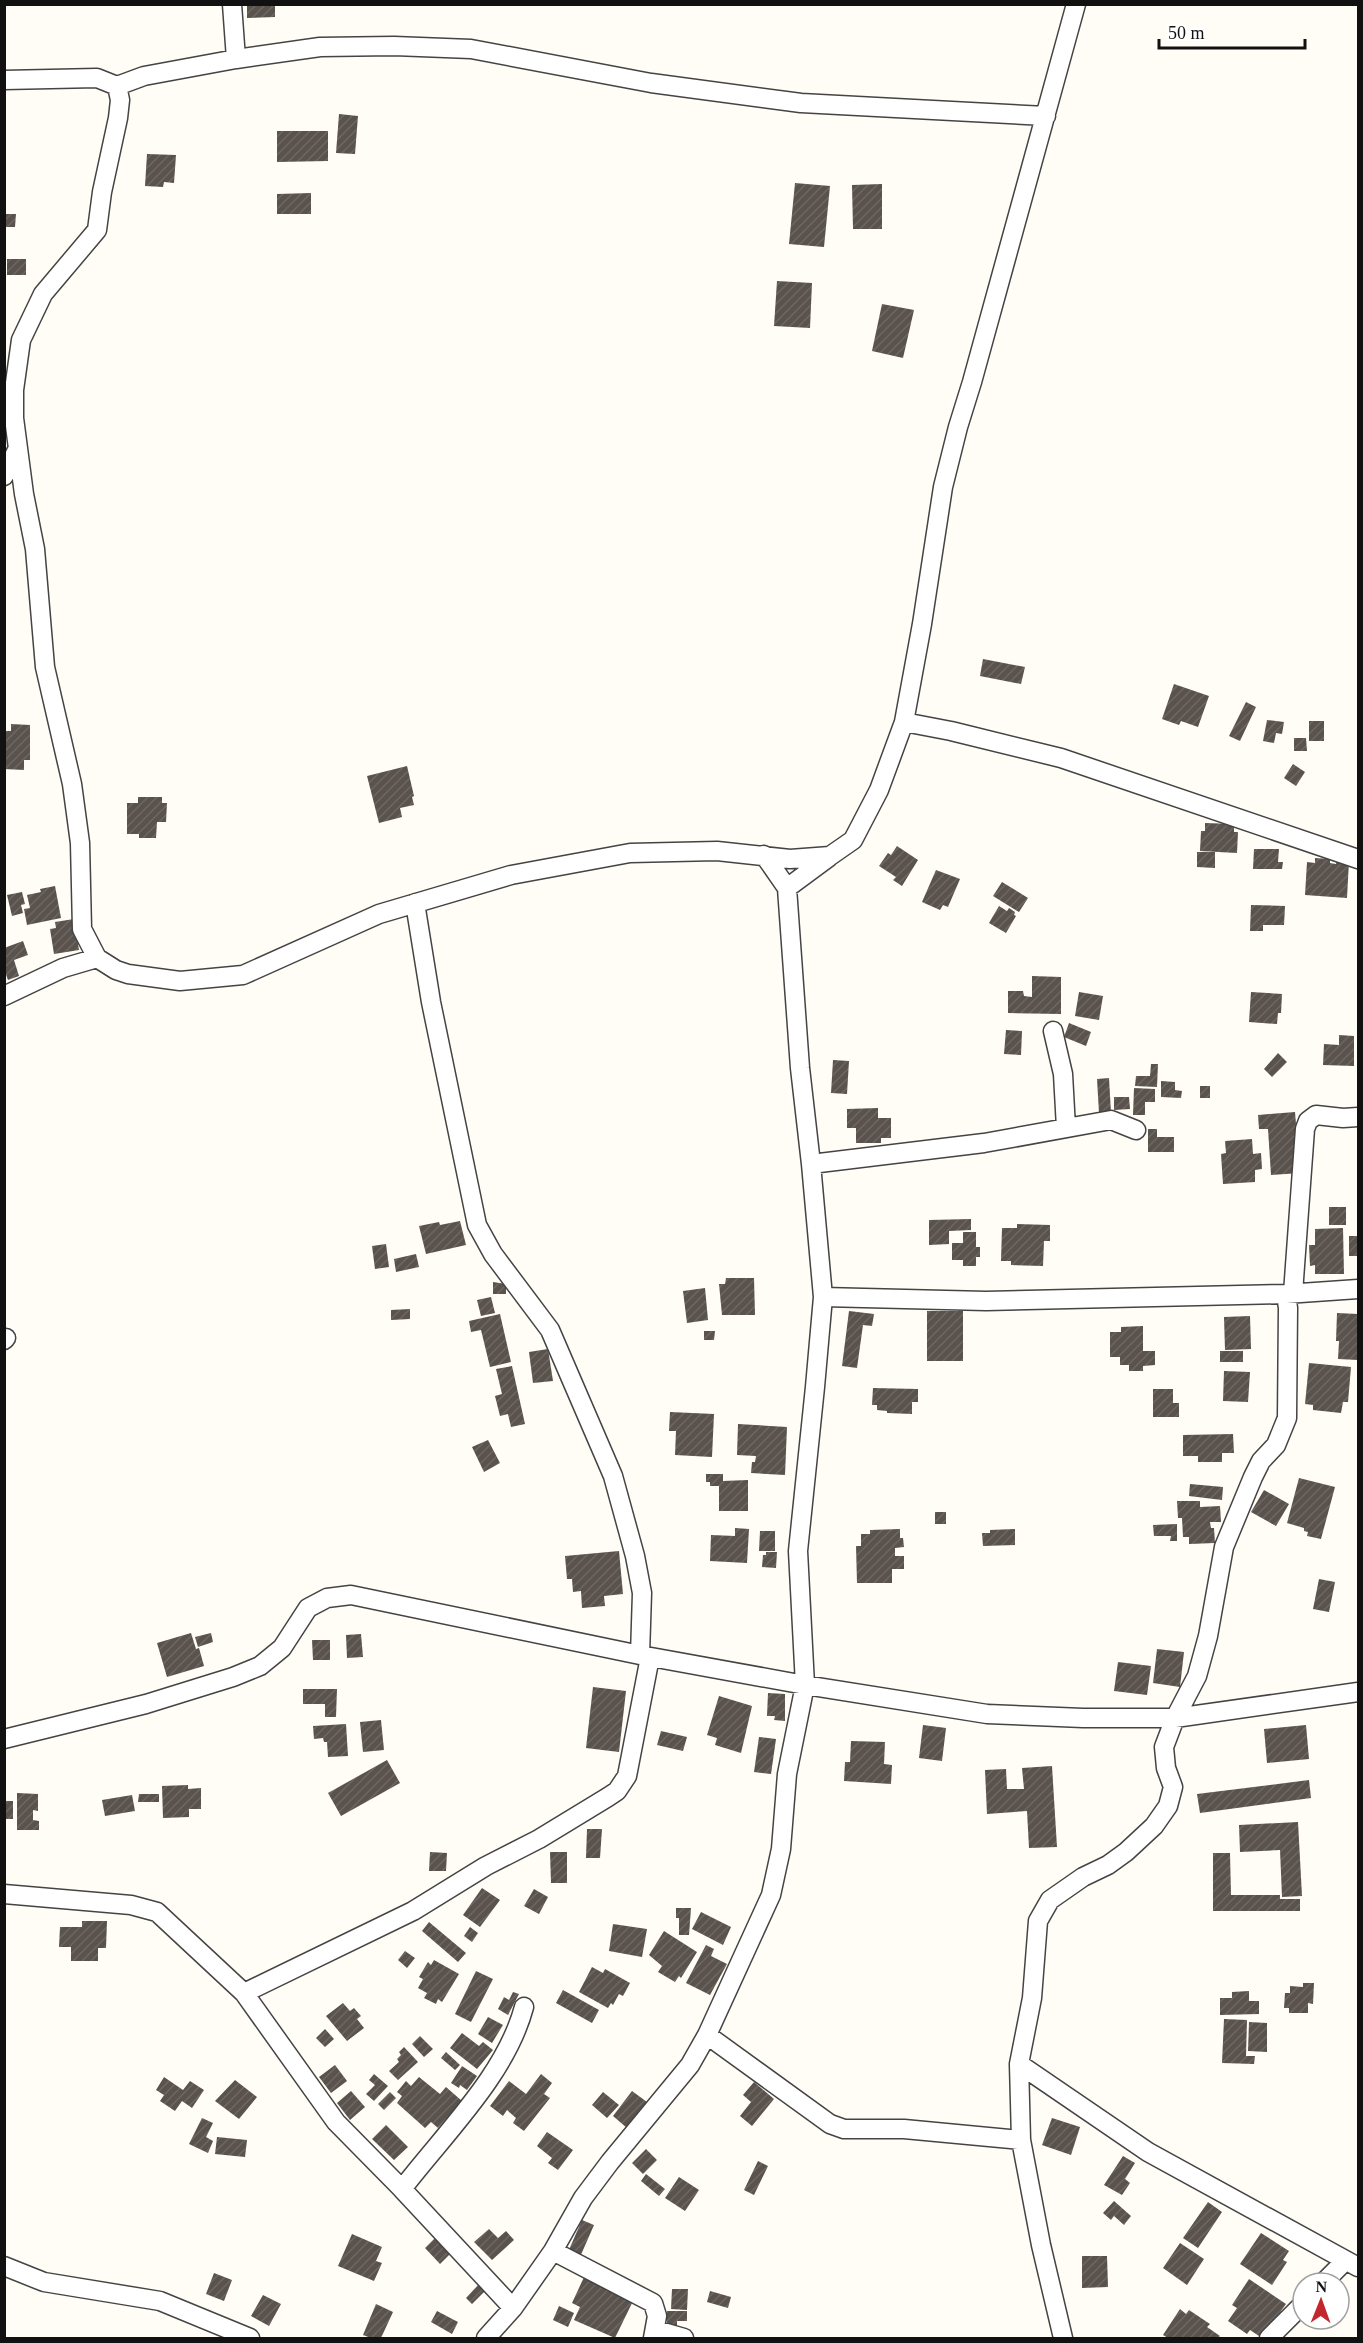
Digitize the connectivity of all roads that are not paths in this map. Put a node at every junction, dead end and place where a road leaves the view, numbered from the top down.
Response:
1 (232, 4) edge
2 (1076, 4) edge
3 (236, 58) junction
4 (4, 80) edge
5 (117, 86) junction
6 (1046, 116) junction
7 (17, 450) junction
8 (4, 476) edge
9 (904, 722) junction
10 (764, 855) junction
11 (830, 856) junction
12 (1359, 859) edge
13 (787, 888) junction
14 (415, 903) junction
15 (97, 958) junction
16 (4, 996) edge
17 (1053, 1031) dead end
18 (1359, 1117) edge
19 (1066, 1128) junction
20 (1136, 1130) dead end
21 (811, 1164) junction
22 (1359, 1289) edge
23 (1290, 1294) junction
24 (822, 1297) junction
25 (645, 1656) junction
26 (805, 1685) junction
27 (1359, 1692) edge
28 (1175, 1718) junction
29 (4, 1739) edge
30 (4, 1894) edge
31 (244, 1993) junction
32 (524, 2007) dead end
33 (707, 2035) junction
34 (1019, 2064) junction
35 (1021, 2140) junction
36 (402, 2189) junction
37 (553, 2251) junction
38 (1352, 2264) edge
39 (4, 2266) edge
40 (513, 2308) junction
41 (1291, 2316) edge
42 (654, 2334) edge
43 (250, 2338) edge
44 (486, 2338) edge
45 (684, 2338) edge
46 (1064, 2338) edge
47 (1269, 2338) edge

1 - 3 street
2 - 6 street
3 - 5 street
3 - 6 street
4 - 5 street
5 - 7 street
6 - 9 street
7 - 8 street
7 - 15 street
9 - 11 street
9 - 12 street
10 - 11 street
10 - 13 street
10 - 14 street
11 - 13 street
13 - 21 street
14 - 15 street
14 - 25 street
15 - 16 street
17 - 19 street
18 - 23 street
19 - 20 street
19 - 21 street
21 - 24 street
22 - 23 street
23 - 24 street
23 - 28 street
24 - 26 street
25 - 26 street
25 - 29 street
25 - 31 street
26 - 28 street
26 - 33 street
27 - 28 street
28 - 34 street
30 - 31 street
31 - 36 street
32 - 36 street
33 - 35 street
33 - 37 street
34 - 35 street
34 - 38 street
35 - 46 street
36 - 40 street
37 - 40 street
37 - 42 street
39 - 43 street
40 - 44 street
41 - 47 street
42 - 45 street

